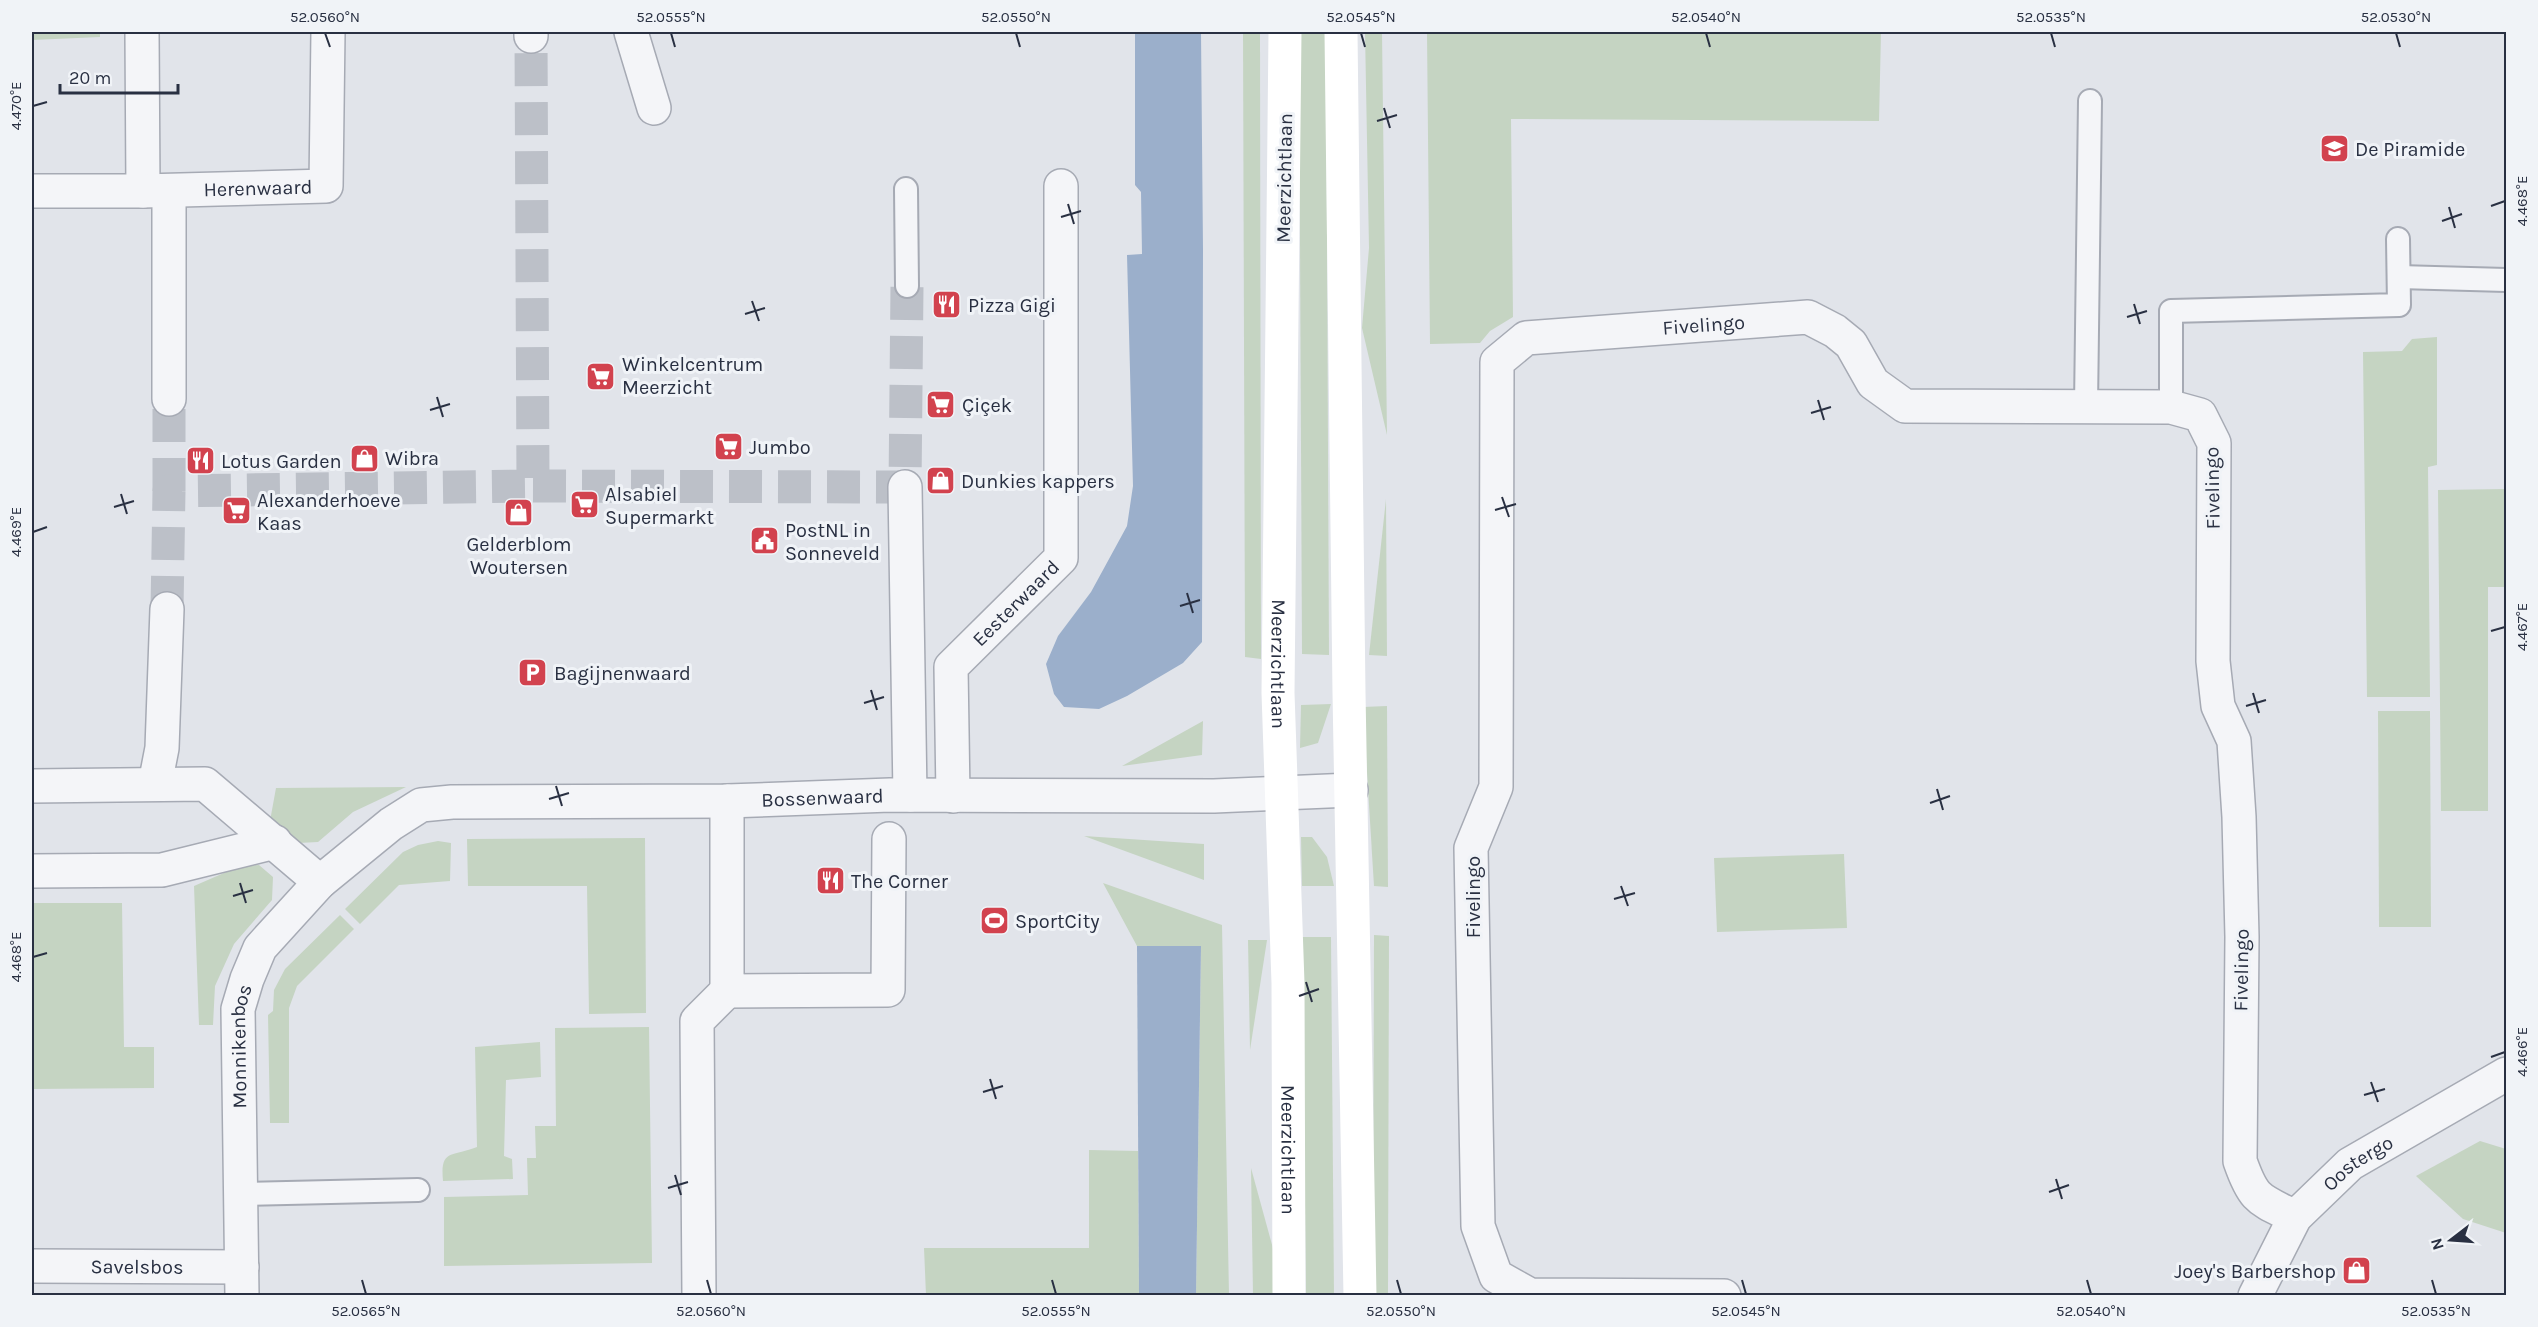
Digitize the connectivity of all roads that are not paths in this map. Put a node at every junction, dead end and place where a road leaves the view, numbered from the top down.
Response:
1 (142, 32) edge
2 (328, 32) edge
3 (631, 32) edge
4 (1285, 32) edge
5 (1341, 32) edge
6 (2090, 101) dead end
7 (654, 108) dead end
8 (1061, 186) dead end
9 (906, 189) dead end
10 (32, 191) edge
11 (156, 191) junction
12 (2398, 239) dead end
13 (2399, 277) junction
14 (2506, 280) edge
15 (907, 286) tunnel mouth
16 (169, 399) tunnel mouth
17 (2086, 406) junction
18 (2171, 407) junction
19 (904, 487) dead end
20 (167, 609) tunnel mouth
21 (155, 784) junction
22 (32, 786) edge
23 (1351, 790) junction
24 (1281, 793) junction
25 (910, 795) junction
26 (953, 796) junction
27 (727, 801) junction
28 (889, 839) dead end
29 (275, 842) junction
30 (32, 871) edge
31 (320, 882) junction
32 (727, 991) junction
33 (2506, 1074) edge
34 (418, 1190) dead end
35 (240, 1194) junction
36 (2295, 1217) junction
37 (32, 1266) edge
38 (242, 1281) edge
39 (699, 1296) edge
40 (1289, 1296) edge
41 (1360, 1296) edge
42 (1724, 1296) edge
43 (2255, 1296) edge

1 - 11 street
2 - 11 street, Herenwaard
3 - 7 street
4 - 24 street, Meerzichtlaan
5 - 23 street
6 - 17 lane
8 - 26 street, Eesterwaard
9 - 15 lane
10 - 11 street, Herenwaard
11 - 16 street
12 - 13 lane
13 - 14 lane
13 - 18 lane
17 - 18 street, Fivelingo
17 - 42 street, Fivelingo
18 - 36 street, Fivelingo
19 - 25 street
20 - 21 street
21 - 22 street
21 - 29 street
23 - 24 street, Bossenwaard
23 - 41 street
24 - 26 street, Bossenwaard
24 - 40 street, Meerzichtlaan
25 - 26 street, Bossenwaard
25 - 27 street, Bossenwaard
27 - 31 street, Bossenwaard
27 - 32 street
28 - 32 street
29 - 30 street
29 - 31 street
31 - 35 street, Monnikenbos
32 - 39 street
33 - 36 street, Oostergo
34 - 35 lane
35 - 38 street, Monnikenbos
36 - 43 street, Oostergo
37 - 38 street, Savelsbos

